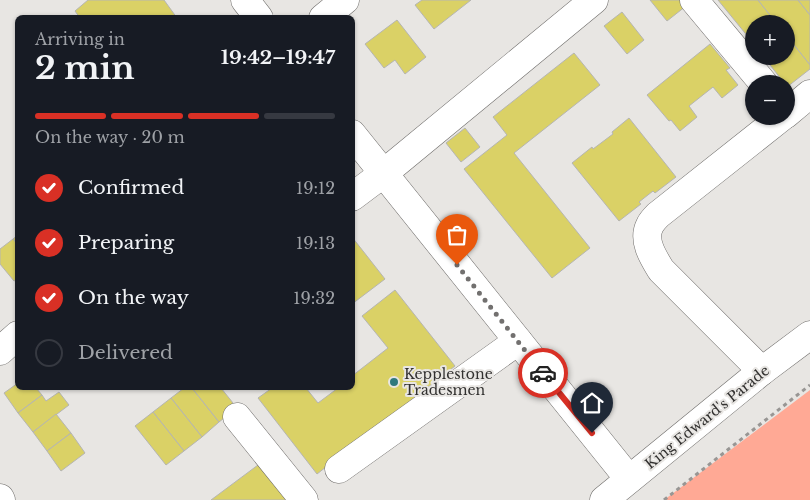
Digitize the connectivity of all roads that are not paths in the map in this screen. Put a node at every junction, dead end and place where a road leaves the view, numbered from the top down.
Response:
1 (245, 0) edge
2 (345, 0) edge
3 (594, 0) edge
4 (694, 0) edge
5 (257, 15) edge
6 (327, 15) edge
7 (756, 75) edge
8 (810, 94) edge
9 (795, 106) edge
10 (771, 125) edge
11 (355, 138) edge
12 (384, 173) junction
13 (355, 194) edge
14 (810, 335) edge
15 (15, 338) edge
16 (518, 341) junction
17 (0, 350) edge
18 (762, 372) junction
19 (237, 417) dead end
20 (340, 469) dead end
21 (629, 479) junction
22 (304, 500) edge
23 (604, 500) edge

1 - 5 street
2 - 6 street
3 - 12 street
4 - 7 street
8 - 9 street
10 - 18 street
11 - 12 street
12 - 13 street
12 - 16 street
14 - 18 street, King Edward's Parade
15 - 17 street
16 - 20 street
16 - 21 street
18 - 21 street, King Edward's Parade
19 - 22 street
21 - 23 street, King Edward's Parade

